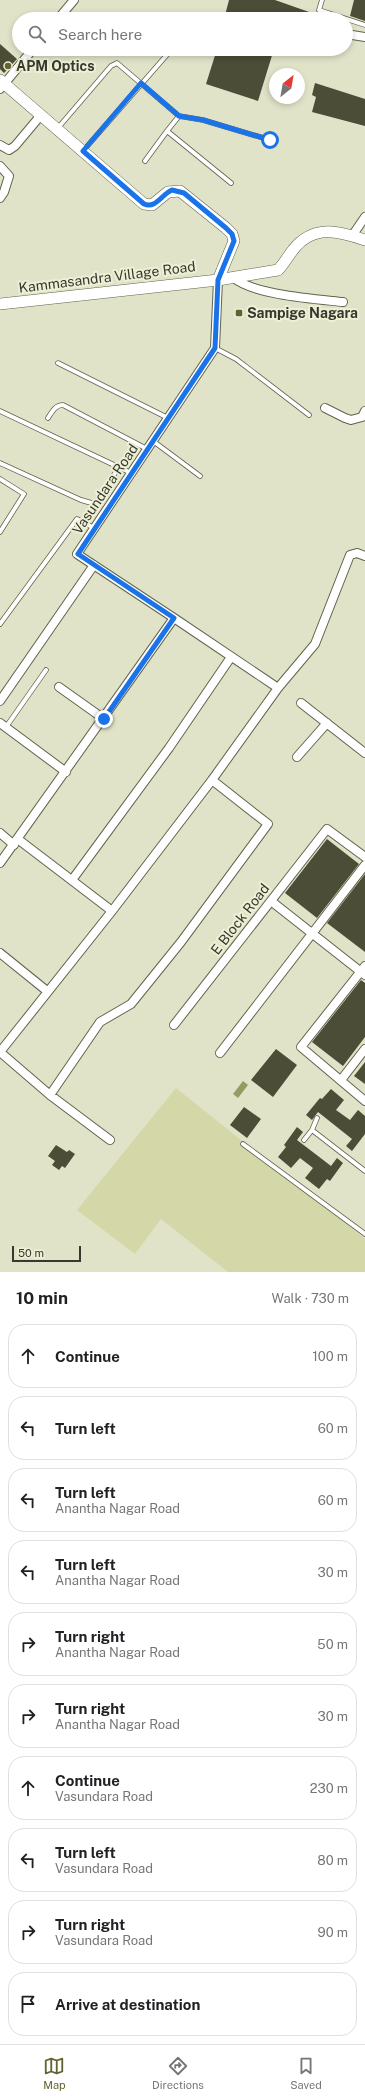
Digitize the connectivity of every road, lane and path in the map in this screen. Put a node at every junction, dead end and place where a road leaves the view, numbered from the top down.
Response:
1 (74, 0) edge
2 (322, 0) edge
3 (64, 12) edge
4 (325, 12) edge
5 (353, 21) edge
6 (365, 25) edge
7 (353, 35) edge
8 (365, 37) edge
9 (27, 56) edge
10 (166, 56) edge
11 (141, 83) junction
12 (1, 84) edge
13 (41, 115) junction
14 (179, 116) junction
15 (57, 129) junction
16 (167, 131) junction
17 (270, 140) dead end
18 (0, 145) edge
19 (83, 151) junction
20 (145, 161) dead end
21 (0, 166) edge
22 (231, 183) dead end
23 (0, 198) edge
24 (365, 216) edge
25 (352, 236) junction
26 (365, 240) edge
27 (234, 278) junction
28 (218, 280) junction
29 (343, 302) dead end
30 (0, 304) edge
31 (215, 348) junction
32 (58, 363) dead end
33 (325, 408) dead end
34 (0, 411) edge
35 (365, 411) edge
36 (310, 415) dead end
37 (48, 418) dead end
38 (168, 418) junction
39 (153, 441) junction
40 (148, 449) junction
41 (0, 463) edge
42 (119, 467) junction
43 (132, 473) junction
44 (200, 476) dead end
45 (0, 479) edge
46 (95, 528) junction
47 (0, 532) edge
48 (365, 556) edge
49 (94, 565) junction
50 (174, 618) junction
51 (0, 624) edge
52 (231, 657) junction
53 (46, 670) dead end
54 (59, 687) dead end
55 (278, 688) junction
56 (0, 701) edge
57 (301, 704) dead end
58 (104, 719) junction
59 (327, 723) junction
60 (3, 725) edge
61 (365, 753) edge
62 (297, 758) dead end
63 (66, 772) junction
64 (212, 780) junction
65 (0, 833) edge
66 (17, 842) junction
67 (365, 857) edge
68 (0, 863) edge
69 (365, 865) edge
70 (72, 880) junction
71 (270, 901) junction
72 (112, 911) junction
73 (312, 933) junction
74 (0, 953) edge
75 (364, 971) edge
76 (47, 991) junction
77 (174, 1025) dead end
78 (365, 1049) edge
79 (0, 1052) edge
80 (220, 1053) dead end
81 (341, 1080) junction
82 (50, 1095) junction
83 (365, 1100) edge
84 (317, 1118) dead end
85 (312, 1130) junction
86 (110, 1140) dead end
87 (304, 1140) dead end
88 (242, 1144) dead end
89 (365, 1171) edge
90 (365, 1234) edge

1 - 3 street
2 - 4 lane
5 - 6 lane
7 - 8 street
9 - 12 street
10 - 11 lane
11 - 14 lane
11 - 15 lane
11 - 19 lane
12 - 13 street
13 - 15 street
13 - 18 street
14 - 16 lane
14 - 17 lane
15 - 19 street
16 - 20 lane
16 - 22 lane
19 - 28 street
21 - 23 street
24 - 25 street
25 - 26 street, Kammasandra Village Road
25 - 27 street, Kammasandra Village Road
27 - 28 street, Kammasandra Village Road
27 - 29 street
28 - 30 street, Kammasandra Village Road
28 - 31 street
31 - 36 lane
31 - 38 street, Vasundara Road
32 - 38 lane
33 - 35 street
34 - 42 lane
37 - 40 lane
38 - 39 street, Vasundara Road
39 - 40 street, Vasundara Road
39 - 44 lane
40 - 43 street, Vasundara Road
41 - 42 lane
42 - 43 lane
43 - 46 street, Vasundara Road
45 - 47 lane
46 - 49 street, Vasundara Road
46 - 51 lane
48 - 55 street
49 - 50 street, Vasundara Road
49 - 56 street
50 - 52 street, Vasundara Road
50 - 58 street
52 - 55 street, Vasundara Road
52 - 70 street
53 - 60 lane
54 - 58 street
55 - 64 street
57 - 59 street
58 - 63 street
59 - 61 street
59 - 62 street
60 - 63 street
63 - 66 street
64 - 72 street
64 - 82 street
65 - 66 street
66 - 68 street
66 - 70 street
67 - 71 street, E Block Road
69 - 73 street
70 - 72 street
71 - 73 street
71 - 77 street, E Block Road
72 - 76 street
73 - 75 street
73 - 80 street
74 - 76 street
75 - 81 street
76 - 79 street
78 - 81 street
79 - 82 street
81 - 83 street
82 - 86 street
84 - 85 lane
85 - 87 lane
85 - 89 lane
88 - 90 lane

